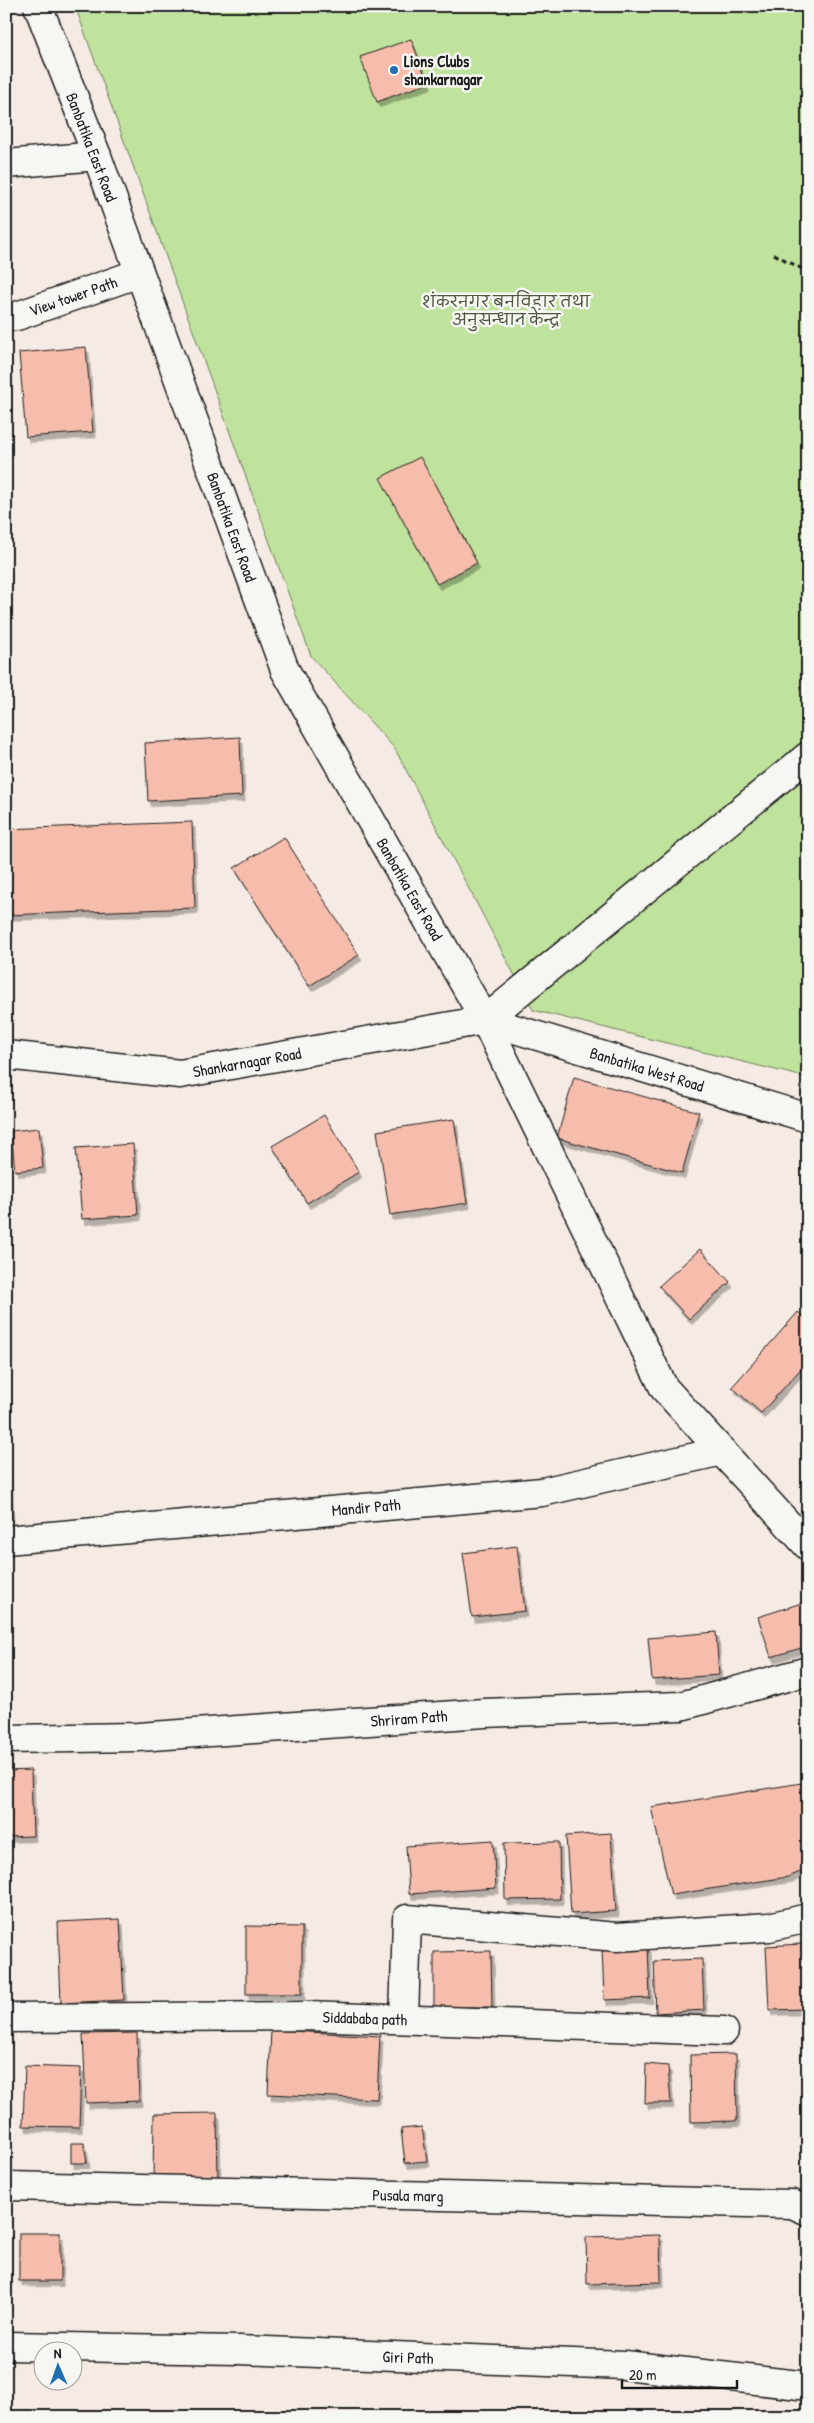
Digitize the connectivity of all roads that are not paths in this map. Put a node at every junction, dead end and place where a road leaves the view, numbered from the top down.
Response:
1 (38, 6) edge
2 (97, 156) junction
3 (6, 164) edge
4 (140, 273) junction
5 (6, 316) edge
6 (808, 756) edge
7 (485, 1020) junction
8 (6, 1055) edge
9 (808, 1118) edge
10 (722, 1452) junction
11 (6, 1540) edge
12 (808, 1546) edge
13 (808, 1671) edge
14 (6, 1739) edge
15 (808, 1918) edge
16 (6, 2018) edge
17 (404, 2019) junction
18 (724, 2031) dead end
19 (6, 2186) edge
20 (808, 2211) edge
21 (6, 2346) edge
22 (808, 2386) edge

1 - 2 street, Banbatika East Road
2 - 3 street
2 - 4 street, Banbatika East Road
4 - 5 street, View tower Path
4 - 7 street, Banbatika East Road
6 - 7 street
7 - 8 street, Shankarnagar Road
7 - 9 street, Banbatika West Road
7 - 10 street, Banbatika East Road
10 - 11 street, Mandir Path
10 - 12 street, Banbatika East Road
13 - 14 street, Shriram Path
15 - 17 street
16 - 17 street, Siddababa path
17 - 18 street, Siddababa path
19 - 20 street, Pusala marg
21 - 22 street, Giri Path

